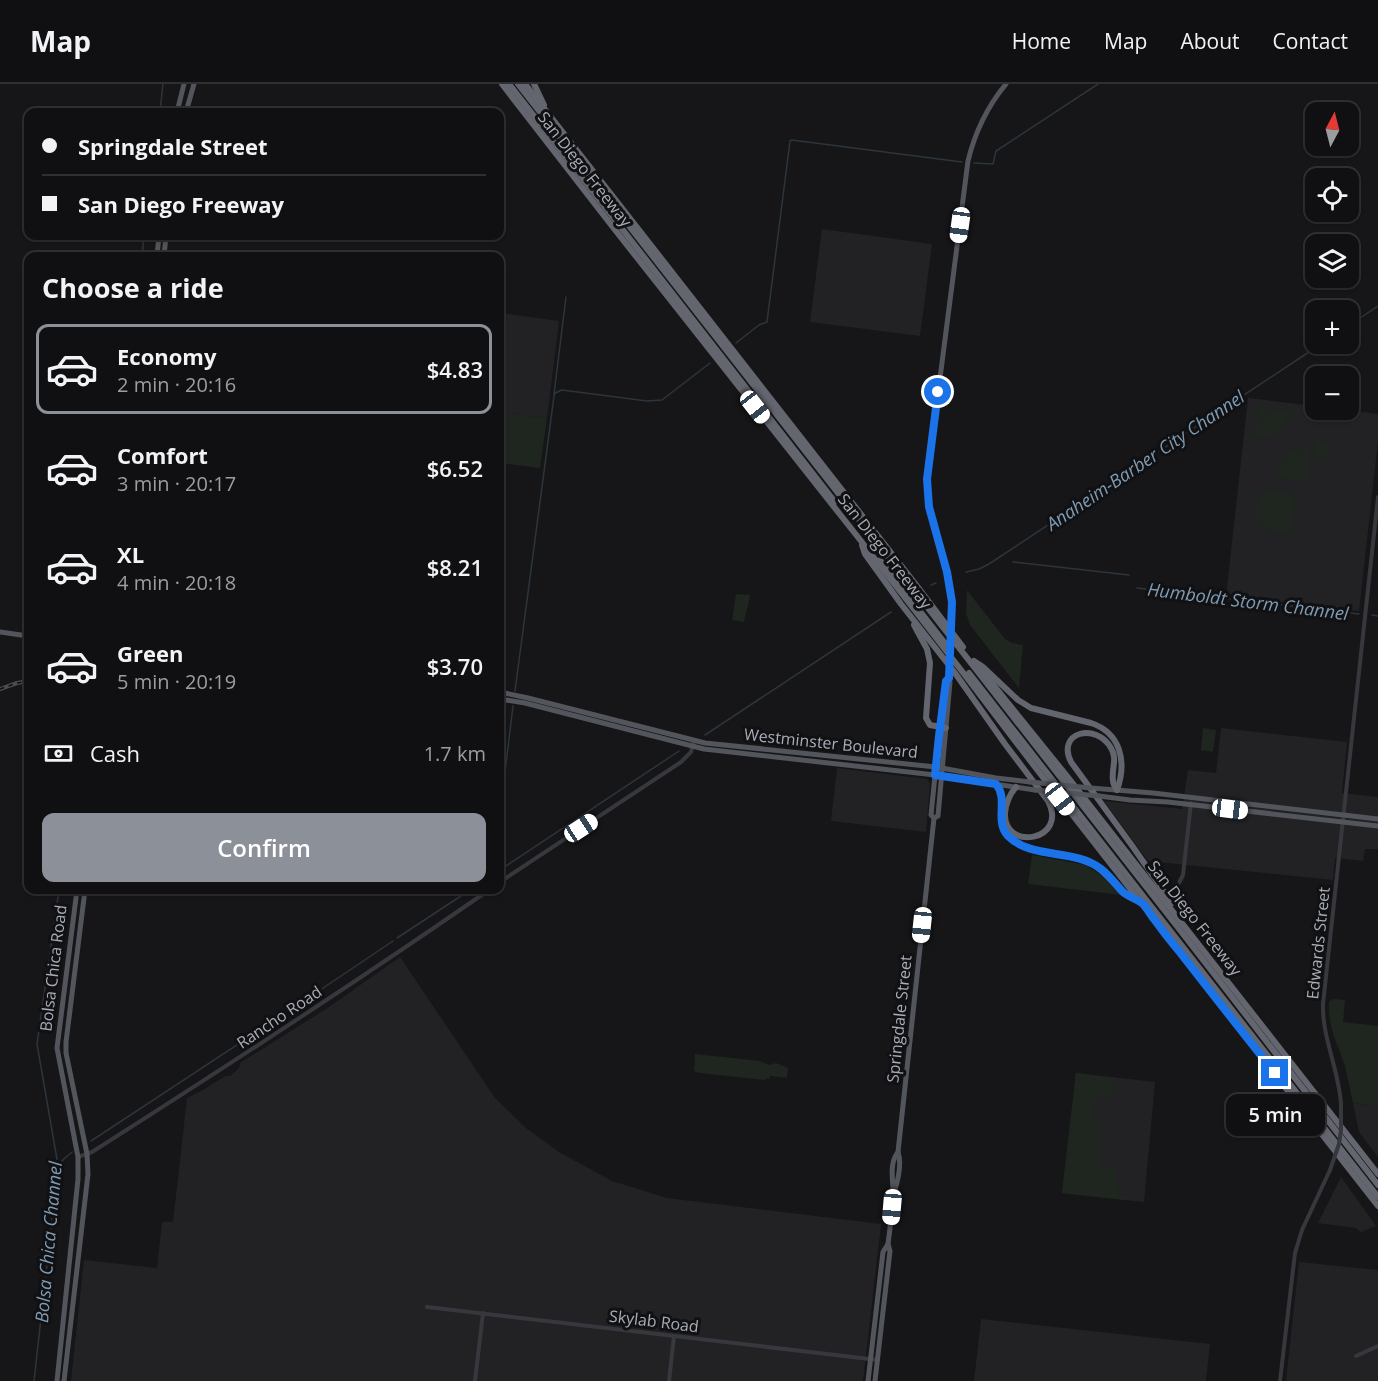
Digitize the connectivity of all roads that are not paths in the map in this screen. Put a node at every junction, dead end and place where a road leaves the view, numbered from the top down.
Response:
1 (184, 84) edge
2 (194, 84) edge
3 (502, 84) edge
4 (509, 84) edge
5 (518, 84) edge
6 (525, 84) edge
7 (534, 84) edge
8 (1006, 84) edge
9 (178, 108) edge
10 (187, 108) edge
11 (551, 118) junction
12 (1378, 497) edge
13 (861, 541) junction
14 (901, 604) junction
15 (0, 632) edge
16 (24, 635) edge
17 (974, 661) junction
18 (504, 693) edge
19 (504, 700) edge
20 (943, 727) junction
21 (693, 743) junction
22 (939, 768) junction
23 (938, 775) junction
24 (996, 784) junction
25 (1016, 787) junction
26 (1117, 790) junction
27 (1192, 797) junction
28 (1116, 799) junction
29 (1191, 805) junction
30 (1343, 819) junction
31 (1378, 819) edge
32 (1378, 826) edge
33 (504, 879) edge
34 (1178, 885) dead end
35 (76, 894) edge
36 (85, 894) edge
37 (483, 894) edge
38 (75, 904) junction
39 (1143, 904) junction
40 (83, 912) junction
41 (72, 926) junction
42 (1202, 949) junction
43 (87, 1155) junction
44 (78, 1157) junction
45 (1378, 1174) edge
46 (1378, 1185) edge
47 (1378, 1197) edge
48 (1378, 1206) edge
49 (888, 1244) junction
50 (882, 1260) junction
51 (888, 1265) junction
52 (427, 1307) dead end
53 (483, 1313) junction
54 (674, 1336) junction
55 (1378, 1347) edge
56 (1356, 1356) dead end
57 (870, 1359) junction
58 (878, 1359) junction
59 (60, 1381) edge
60 (475, 1381) edge
61 (669, 1381) edge
62 (868, 1381) edge
63 (875, 1381) edge
64 (1280, 1381) edge

1 - 9 main road
2 - 10 main road
3 - 13 highway, San Diego Freeway
4 - 47 highway
5 - 46 highway
6 - 11 highway, San Diego Freeway
7 - 11 highway
8 - 20 main road, Springdale Street, bridge
11 - 17 highway, San Diego Freeway
12 - 30 street, Edwards Street
13 - 14 highway
13 - 39 highway, San Diego Freeway
14 - 20 highway
14 - 25 highway
15 - 16 main road
17 - 26 highway
17 - 42 highway, San Diego Freeway
18 - 21 main road, Westminster Boulevard
19 - 21 main road, Westminster Boulevard
20 - 22 main road, Springdale Street
21 - 22 main road, Westminster Boulevard
21 - 23 main road, Westminster Boulevard
21 - 33 street
22 - 23 main road, Springdale Street
22 - 26 main road, Westminster Boulevard, bridge
23 - 24 main road, Westminster Boulevard
23 - 49 main road, Springdale Street
24 - 25 main road, Westminster Boulevard
24 - 39 highway
25 - 28 main road, Westminster Boulevard, bridge
26 - 27 main road, Westminster Boulevard
26 - 28 main road
26 - 42 highway
27 - 29 street
27 - 30 main road, Westminster Boulevard
28 - 29 main road, Westminster Boulevard
29 - 30 main road, Westminster Boulevard
29 - 34 street
30 - 31 main road, Westminster Boulevard
30 - 32 main road, Westminster Boulevard
30 - 64 street, Edwards Street, bridge
35 - 38 main road, Bolsa Chica Road
36 - 40 main road, Bolsa Chica Road
37 - 43 street, Rancho Road
38 - 40 main road
38 - 41 main road, Bolsa Chica Road
39 - 48 highway, San Diego Freeway
40 - 41 main road
40 - 43 main road, Bolsa Chica Road
41 - 44 main road, Bolsa Chica Road
42 - 45 highway, San Diego Freeway
43 - 44 street, Rancho Road
43 - 59 main road, Bolsa Chica Road
44 - 59 main road, Bolsa Chica Road
49 - 50 main road, Springdale Street
49 - 51 main road, Springdale Street
50 - 51 main road
50 - 57 main road, Springdale Street
51 - 58 main road, Springdale Street
52 - 53 street, Skylab Road
53 - 54 street, Skylab Road
53 - 60 street
54 - 57 street, Skylab Road
54 - 61 street
55 - 56 street
57 - 58 street, Skylab Road
57 - 62 main road, Springdale Street
58 - 63 main road, Springdale Street

